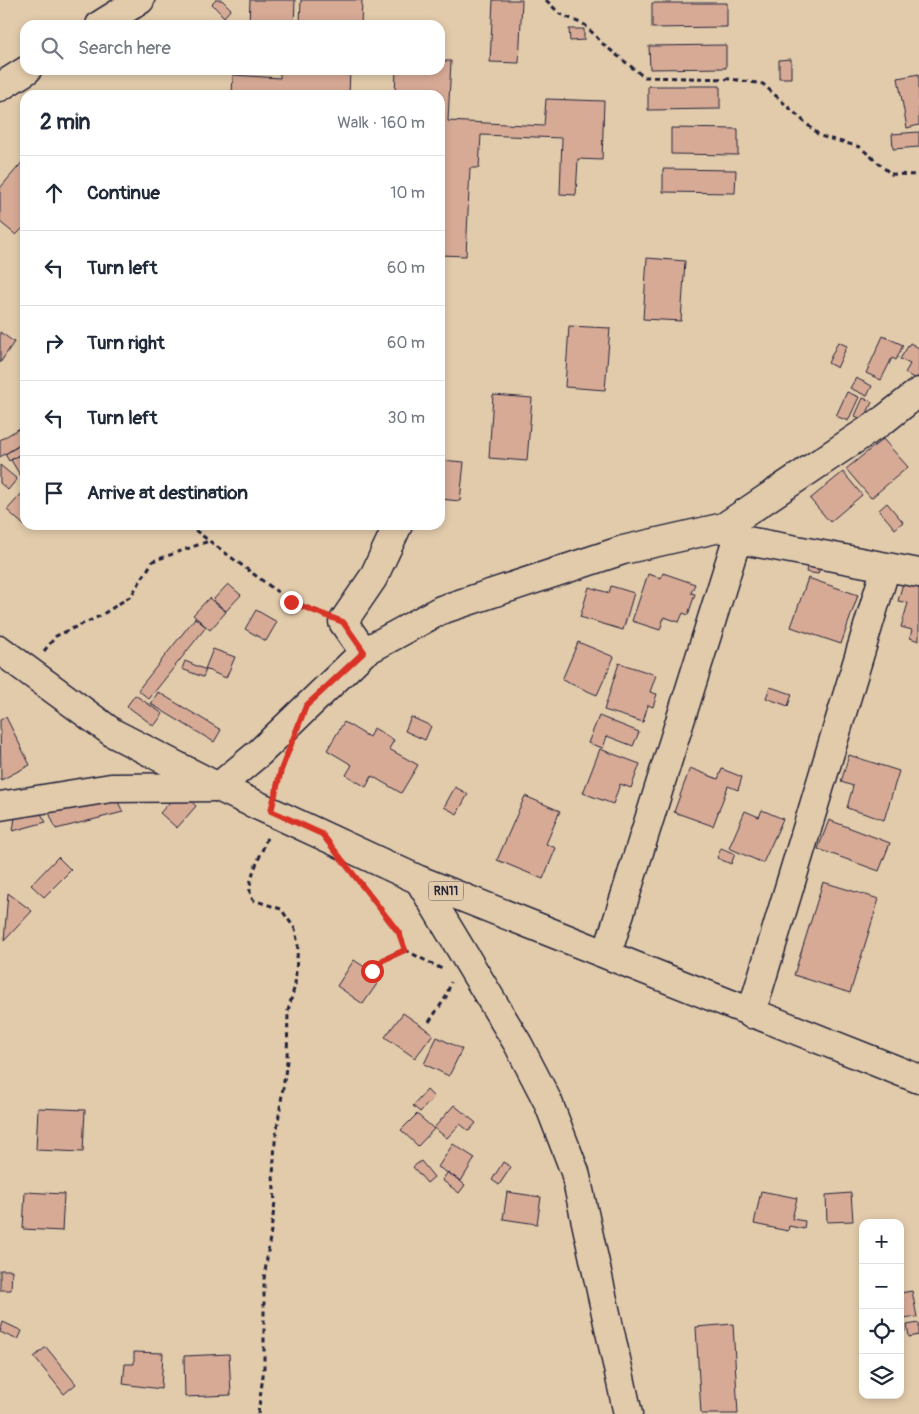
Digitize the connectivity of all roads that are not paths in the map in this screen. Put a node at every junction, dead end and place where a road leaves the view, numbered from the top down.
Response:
1 (140, 0) edge
2 (108, 20) edge
3 (20, 74) edge
4 (0, 87) edge
5 (919, 392) edge
6 (396, 530) edge
7 (730, 533) junction
8 (886, 567) junction
9 (919, 573) edge
10 (0, 650) edge
11 (364, 652) junction
12 (218, 787) junction
13 (0, 808) edge
14 (419, 880) junction
15 (607, 954) junction
16 (751, 1014) junction
17 (913, 1073) edge
18 (628, 1414) edge

1 - 2 street
3 - 4 street
5 - 7 street
6 - 11 street
7 - 8 street
7 - 11 street
7 - 15 street
8 - 9 street
8 - 16 street
10 - 12 street, RN11
11 - 12 street
12 - 13 street
12 - 14 street, RN11
14 - 15 street, RN11
14 - 18 street
15 - 16 street, RN11
16 - 17 street, RN11

